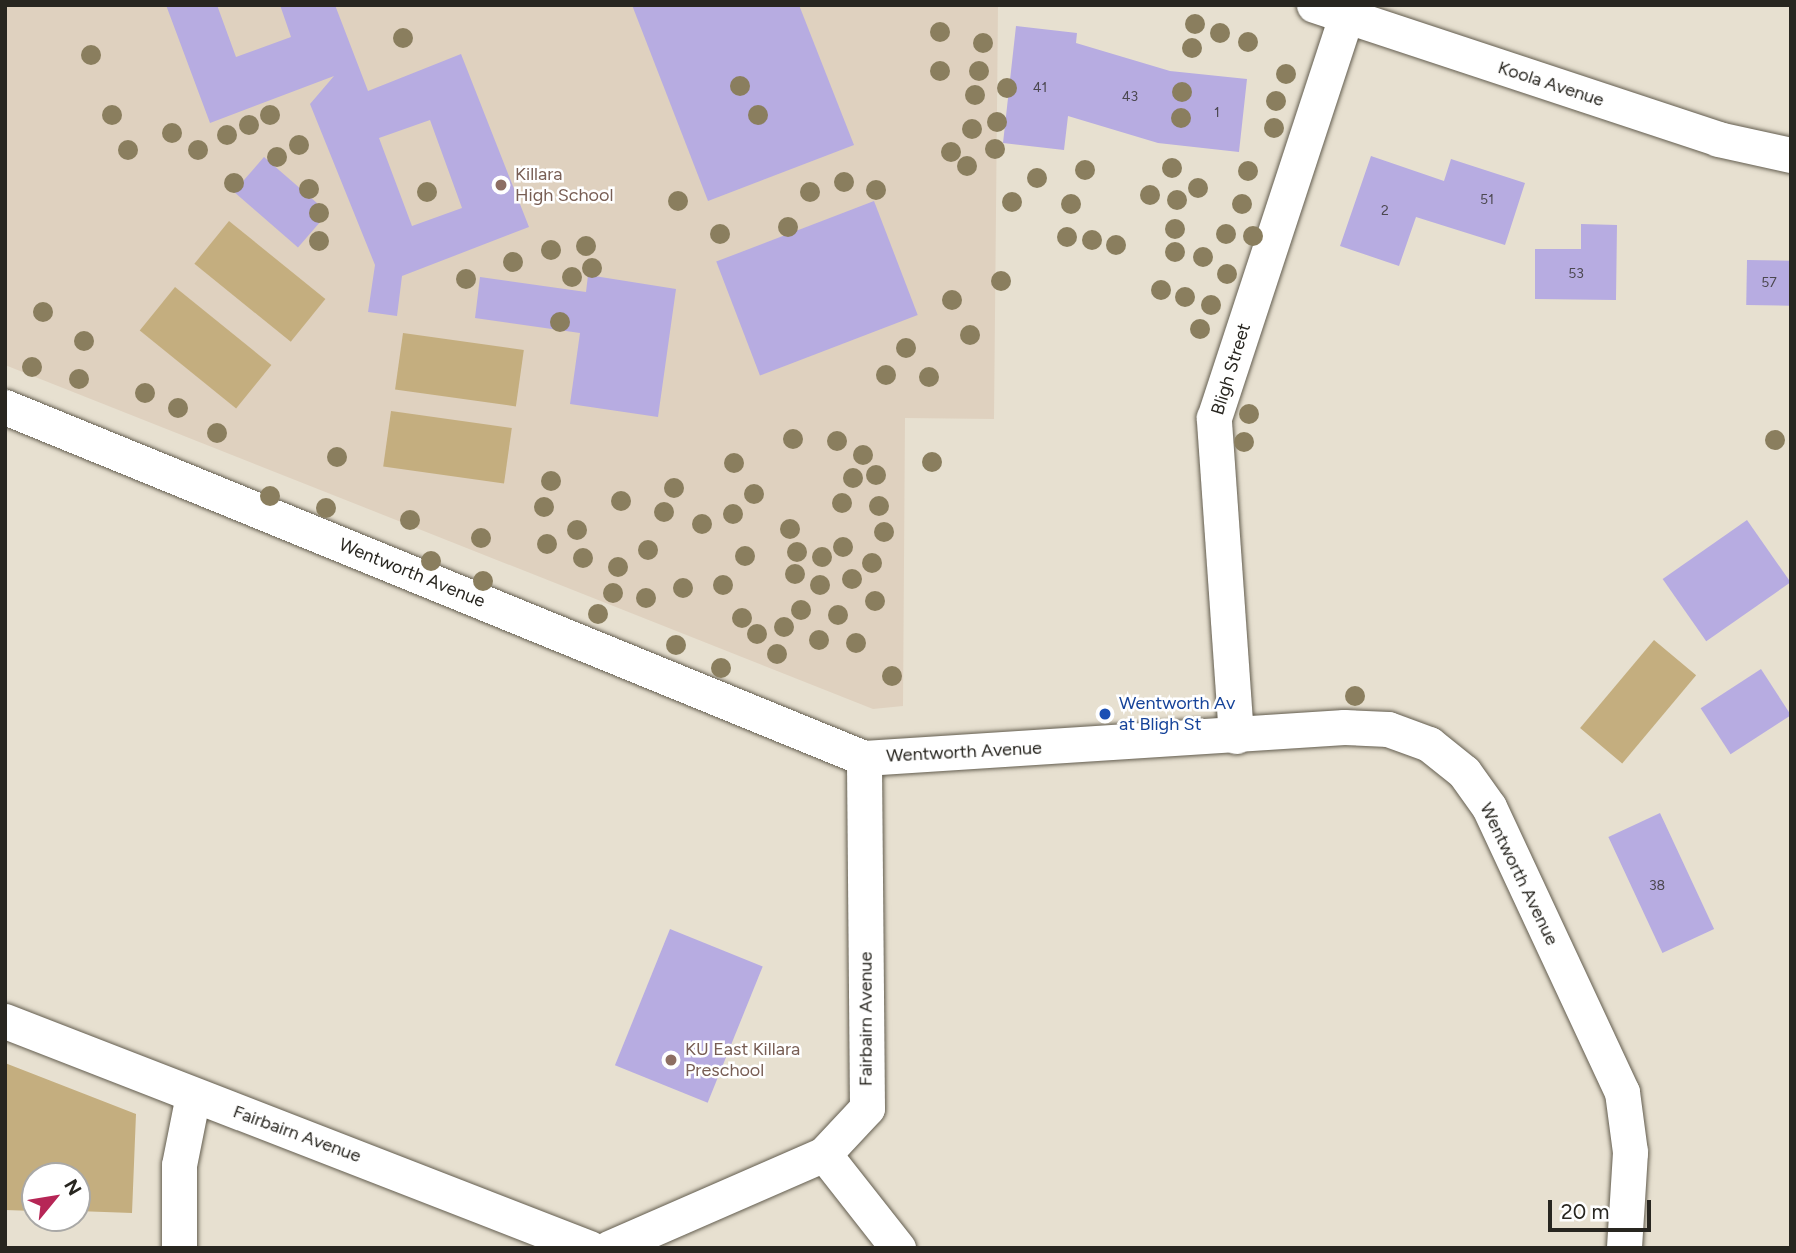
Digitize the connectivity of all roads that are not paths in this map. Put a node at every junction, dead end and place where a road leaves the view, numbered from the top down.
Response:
1 (1330, 11) edge
2 (1791, 155) edge
3 (5, 407) edge
4 (1236, 736) junction
5 (864, 758) junction
6 (5, 1021) edge
7 (193, 1096) junction
8 (824, 1154) junction
9 (178, 1248) edge
10 (589, 1248) edge
11 (609, 1248) edge
12 (898, 1248) edge
13 (1624, 1248) edge

1 - 2 street, Koola Avenue
1 - 4 street, Bligh Street
3 - 5 street, Wentworth Avenue
4 - 5 street, Wentworth Avenue
4 - 13 street, Wentworth Avenue
5 - 8 street, Fairbairn Avenue
6 - 7 street, Fairbairn Avenue
7 - 9 street
7 - 10 street, Fairbairn Avenue
8 - 11 street, Fairbairn Avenue
8 - 12 street

